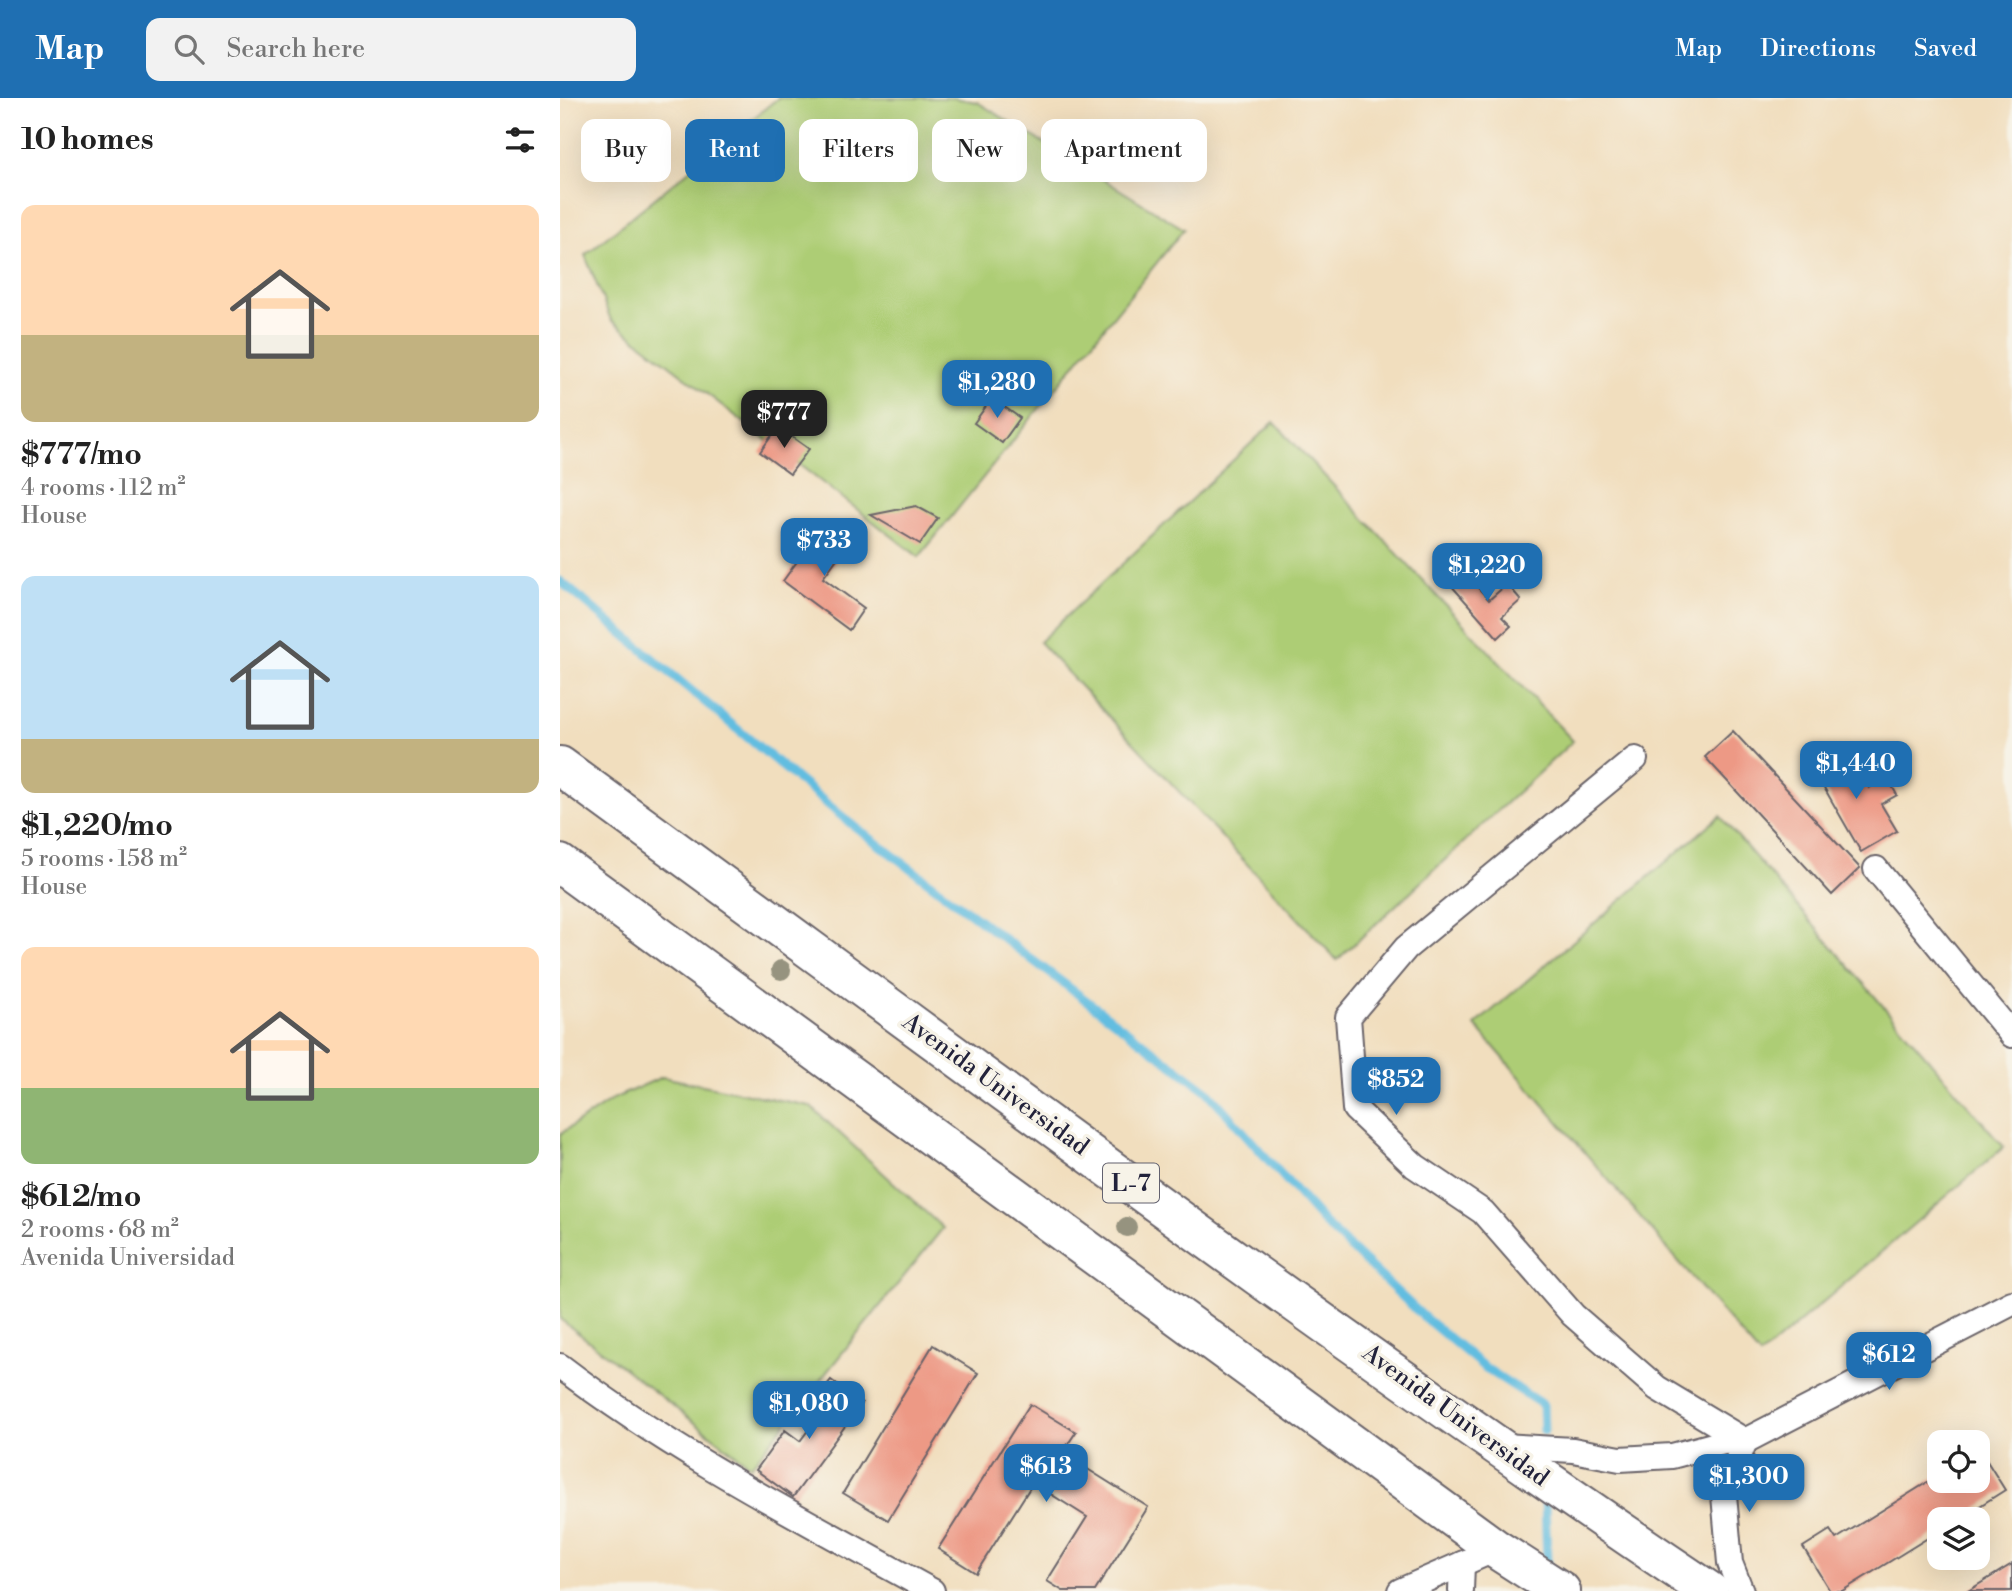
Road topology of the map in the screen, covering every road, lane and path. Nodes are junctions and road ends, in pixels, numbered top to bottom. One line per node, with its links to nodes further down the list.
1 (1635, 759): 8 (street)
2 (560, 766): 9 (main road, Avenida Universidad / L-7)
3 (560, 864): 10 (main road)
4 (1876, 869): 5 (street)
5 (2012, 1035)
6 (2012, 1303): 8 (street)
7 (560, 1366): 13 (street)
8 (1745, 1441): 9 (street); 17 (street)
9 (1498, 1445): 16 (main road, Avenida Universidad / L-7)
10 (1496, 1549): 11 (street); 12 (main road)
11 (1462, 1564): 14 (street); 15 (street)
12 (1545, 1587)
13 (932, 1591)
14 (1401, 1591)
15 (1461, 1591)
16 (1709, 1591)
17 (1741, 1591)

